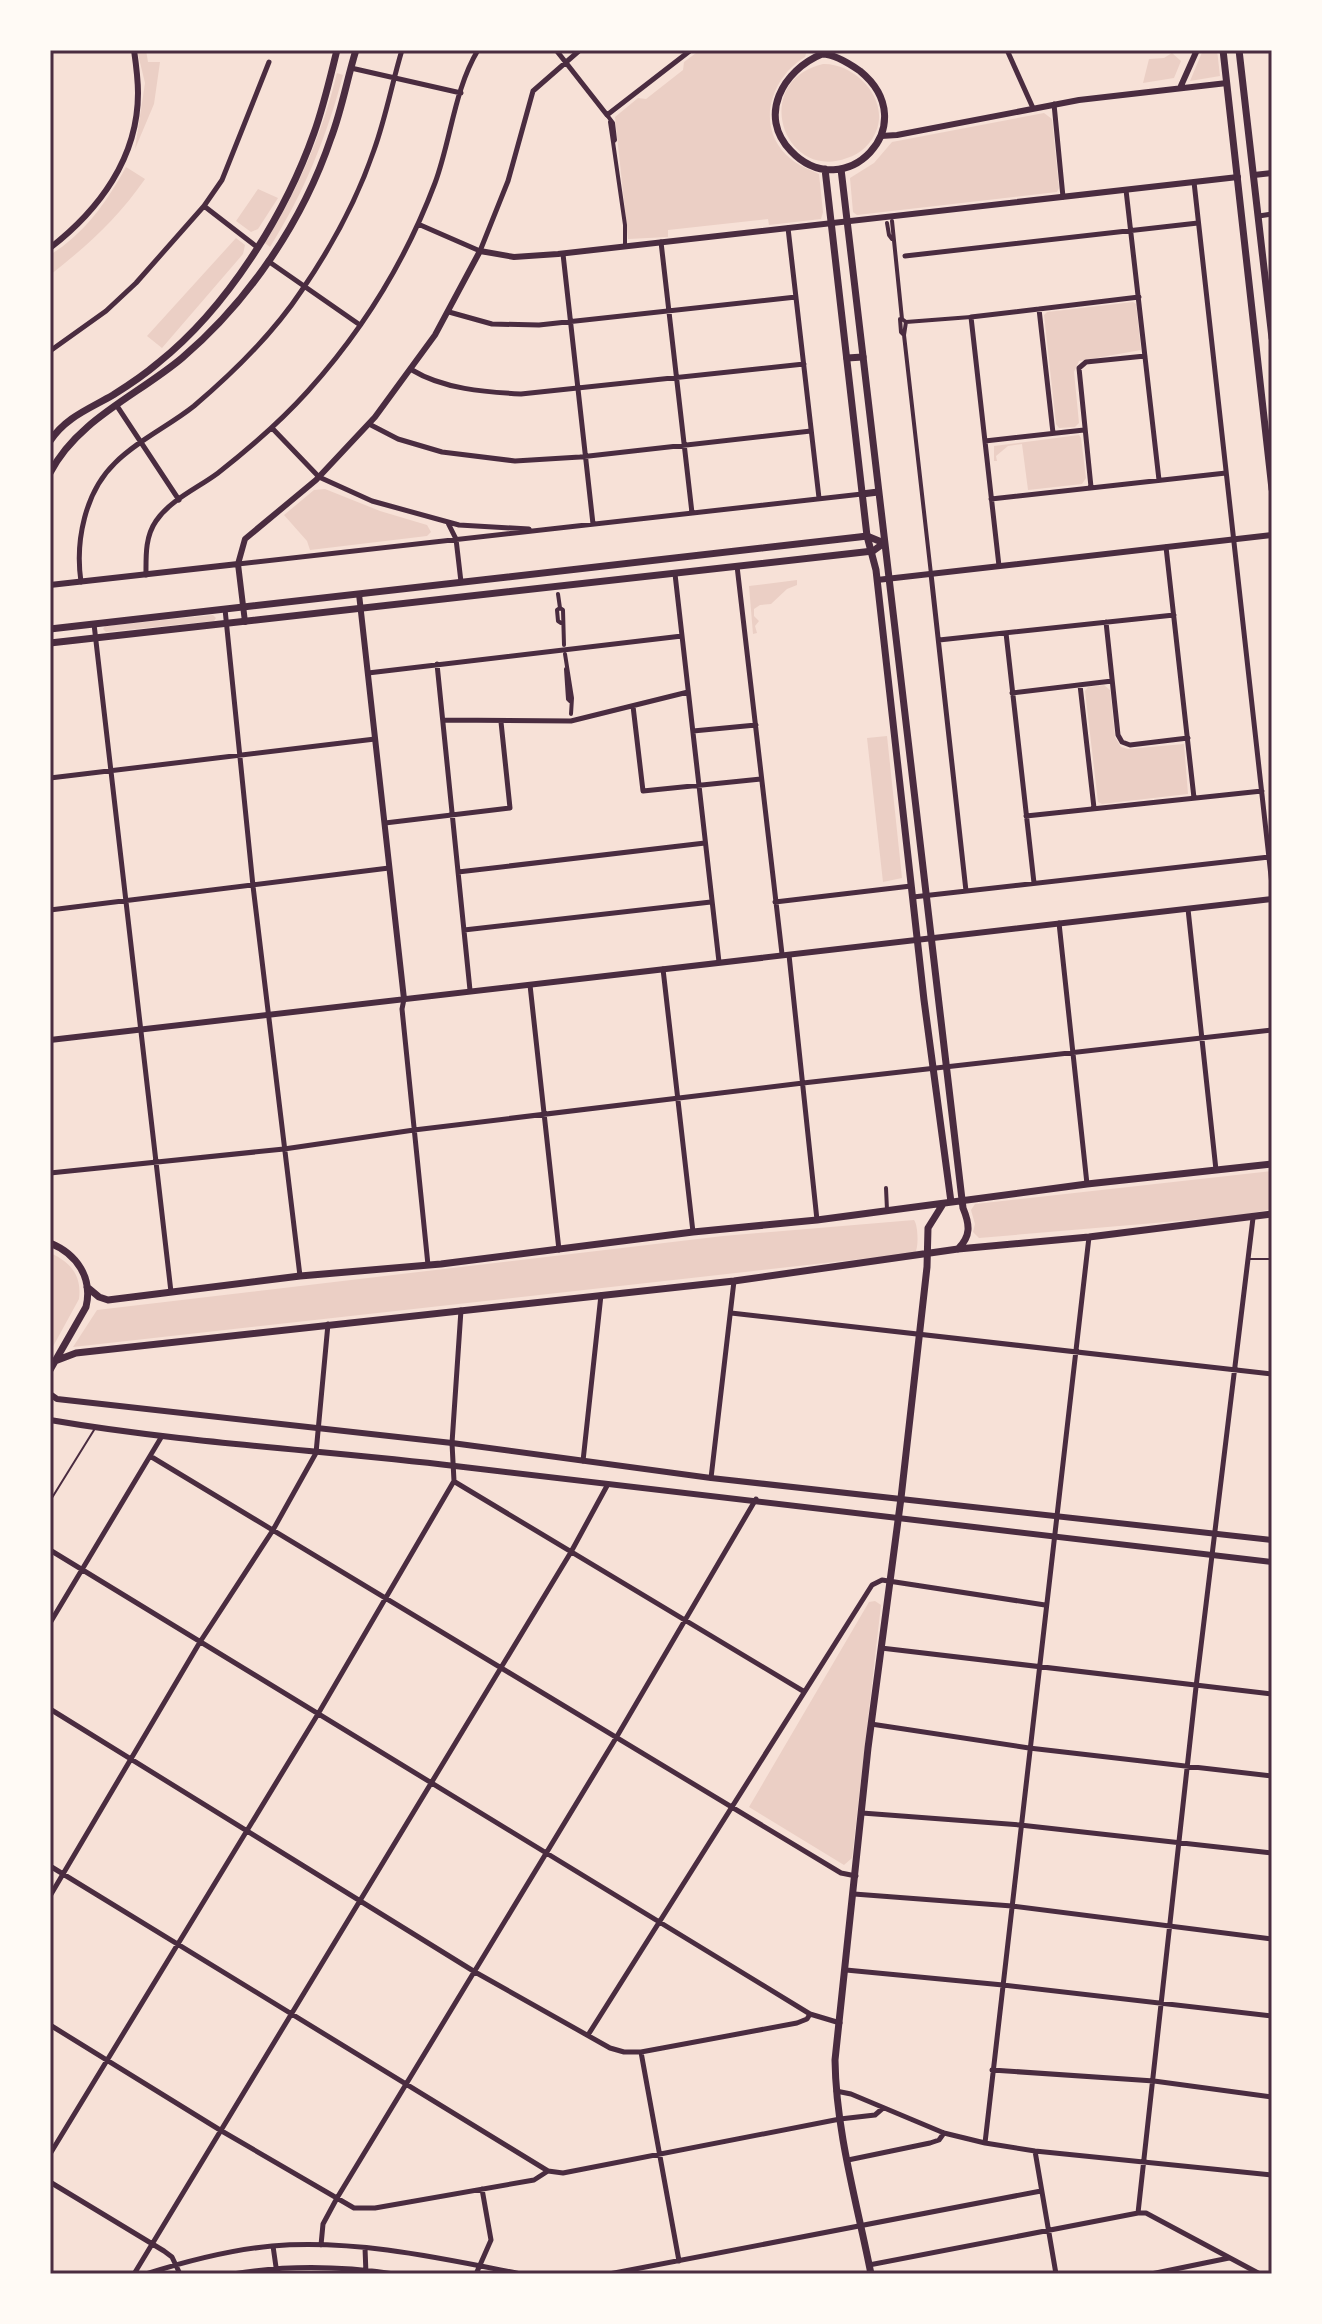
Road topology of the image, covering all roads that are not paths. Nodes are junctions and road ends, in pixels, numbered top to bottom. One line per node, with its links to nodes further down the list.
1 (134, 50): 50 (street)
2 (337, 50): 16 (main road)
3 (356, 50): 18 (main road)
4 (402, 50): 19 (street)
5 (478, 50): 23 (street)
6 (556, 50): 17 (street)
7 (580, 50): 17 (street)
8 (691, 50): 26 (street)
9 (1007, 50): 25 (street)
10 (1197, 50): 22 (street)
11 (1223, 50): 21 (main road)
12 (1239, 50): 20 (main road)
13 (829, 52): 14 (main road); 27 (main road)
14 (813, 54): 28 (main road)
15 (269, 62): 36 (street)
16 (334, 62): 18 (main road); 48 (main road)
17 (565, 62): 26 (street); 51 (street)
18 (351, 68): 19 (street); 55 (main road)
19 (395, 78): 23 (street); 56 (street)
20 (1243, 81): 21 (main road); 31 (main road)
21 (1227, 83): 22 (street); 32 (main road)
22 (1180, 88): 24 (street)
23 (461, 93): 44 (street)
24 (1054, 104): 25 (street); 35 (street)
25 (1033, 108): 27 (street)
26 (612, 122): 49 (street)
27 (881, 136): 29 (main road)
28 (825, 169): 29 (main road); 42 (main road)
29 (841, 169): 40 (main road)
30 (1272, 173): 31 (street)
31 (1254, 175): 32 (main road); 38 (main road)
32 (1238, 177): 33 (street); 39 (main road)
33 (1194, 182): 34 (street); 43 (street)
34 (1126, 190): 35 (street); 46 (street)
35 (1063, 197): 40 (street)
36 (204, 206): 48 (street); 67 (street)
37 (1272, 214): 38 (street)
38 (1259, 216): 39 (main road); 66 (main road)
39 (1242, 218): 91 (main road)
40 (848, 221): 42 (street); 69 (main road)
41 (890, 222): 54 (street)
42 (831, 223): 45 (street); 70 (main road)
43 (1198, 223): 46 (street); 87 (street)
44 (418, 224): 51 (street); 65 (street)
45 (788, 228): 47 (street); 57 (street)
46 (1131, 230): 53 (street); 58 (street)
47 (661, 242): 49 (street); 60 (street)
48 (257, 247): 55 (main road); 81 (main road)
49 (625, 247): 52 (street)
50 (50, 248)
51 (480, 251): 52 (street); 61 (street)
52 (563, 254): 64 (street)
53 (905, 256): 54 (street)
54 (895, 257): 63 (street)
55 (268, 261): 56 (street); 75 (main road)
56 (305, 286): 65 (street); 83 (street)
57 (796, 297): 60 (street); 71 (street)
58 (1139, 297): 59 (street); 68 (street)
59 (1039, 309): 62 (street); 80 (street)
60 (669, 311): 64 (street); 73 (street)
61 (449, 312): 64 (street); 72 (street)
62 (971, 317): 63 (street); 82 (street)
63 (903, 320): 115 (street)
64 (570, 322): 74 (street)
65 (360, 325): 77 (street)
66 (1272, 338)
67 (50, 351)
68 (1145, 356): 78 (street); 89 (street)
69 (863, 357): 70 (main road); 92 (main road)
70 (847, 358): 93 (main road)
71 (804, 364): 73 (street); 79 (street)
72 (412, 370): 74 (street); 76 (street)
73 (677, 378): 74 (street); 84 (street)
74 (578, 389): 85 (street)
75 (117, 406): 83 (street); 86 (main road)
76 (369, 424): 85 (street); 88 (street)
77 (272, 428): 88 (street); 96 (street)
78 (1084, 430): 80 (street); 90 (street)
79 (811, 431): 84 (street); 94 (street)
80 (1053, 433): 82 (street)
81 (50, 441)
82 (985, 441): 95 (street)
83 (141, 444): 96 (street); 119 (street)
84 (684, 446): 85 (street); 97 (street)
85 (586, 457): 99 (street)
86 (50, 473)
87 (1226, 473): 89 (street); 104 (street)
88 (319, 477): 98 (street); 110 (street)
89 (1159, 480): 90 (street)
90 (1091, 487): 95 (street)
91 (1272, 489)
92 (878, 492): 93 (main road); 105 (main road)
93 (862, 494): 94 (street); 102 (main road)
94 (819, 498): 97 (street)
95 (991, 499): 112 (street)
96 (179, 500): 116 (street)
97 (692, 513): 99 (street)
98 (448, 523): 100 (street); 103 (street)
99 (593, 524): 100 (street)
100 (546, 529): 103 (street)
101 (1272, 535): 104 (street)
102 (867, 536): 105 (main road); 107 (main road); 108 (main road)
103 (456, 539): 110 (street); 120 (street)
104 (1234, 540): 106 (street); 161 (street)
105 (884, 543): 108 (main road); 117 (main road)
106 (1166, 547): 112 (street); 127 (street)
107 (734, 551): 109 (main road); 111 (main road)
108 (873, 551): 111 (main road); 118 (main road)
109 (673, 558): 113 (main road); 114 (main road)
110 (238, 564): 116 (street); 124 (street)
111 (737, 566): 114 (main road); 150 (street)
112 (999, 566): 115 (street)
113 (556, 572): 120 (main road); 122 (main road)
114 (675, 574): 122 (main road); 134 (street)
115 (931, 574): 117 (street); 136 (street)
116 (146, 575): 119 (street)
117 (889, 579): 118 (street); 151 (main road)
118 (877, 580): 152 (main road)
119 (81, 582): 121 (street)
120 (461, 582): 123 (main road)
121 (50, 585)
122 (558, 590): 126 (main road); 138 (street)
123 (359, 594): 124 (main road); 126 (street)
124 (244, 607): 125 (main road); 128 (street)
125 (225, 609): 130 (main road); 131 (street)
126 (361, 609): 128 (main road); 141 (street)
127 (1174, 615): 129 (street); 154 (street)
128 (245, 622): 131 (main road)
129 (1106, 622): 133 (street); 142 (street)
130 (94, 624): 132 (main road); 135 (street)
131 (226, 624): 135 (main road); 156 (street)
132 (50, 629)
133 (1006, 633): 136 (street); 145 (street)
134 (682, 636): 140 (street); 144 (street)
135 (96, 638): 137 (main road); 157 (street)
136 (939, 640): 175 (street)
137 (50, 643)
138 (564, 645)
139 (565, 654): 147 (street)
140 (437, 664): 141 (street); 148 (street)
141 (368, 673): 155 (street)
142 (1112, 681): 143 (street); 154 (street)
143 (1080, 685): 145 (street); 163 (street)
144 (688, 692): 146 (street); 153 (street)
145 (1012, 693): 165 (street)
146 (633, 706): 149 (street); 160 (street)
147 (571, 714)
148 (444, 720): 149 (street); 164 (street)
149 (501, 722): 164 (street)
150 (756, 725): 153 (street); 159 (street)
151 (906, 729): 152 (main road); 176 (main road)
152 (894, 730): 174 (main road)
153 (693, 731): 160 (street)
154 (1188, 738): 162 (street)
155 (375, 739): 156 (street); 166 (street)
156 (241, 755): 157 (street); 173 (street)
157 (111, 772): 158 (street); 179 (street)
158 (50, 778)
159 (761, 779): 160 (street); 181 (street)
160 (699, 786): 167 (street)
161 (1262, 791): 162 (street); 168 (street)
162 (1194, 798): 163 (street)
163 (1094, 808): 165 (street)
164 (453, 815): 166 (street); 170 (street)
165 (1026, 816): 171 (street)
166 (385, 823): 169 (street)
167 (705, 843): 170 (street); 180 (street)
168 (1269, 857): 171 (street); 172 (street)
169 (389, 868): 173 (street); 193 (street)
170 (458, 872): 185 (street)
171 (1034, 883): 175 (street)
172 (1272, 885)
173 (253, 886): 179 (street); 194 (street)
174 (911, 886): 177 (main road); 181 (street)
175 (966, 891): 176 (street)
176 (924, 896): 177 (street); 186 (main road)
177 (913, 897): 187 (main road)
178 (1272, 899): 182 (street)
179 (126, 901): 183 (street); 195 (street)
180 (711, 902): 185 (street); 189 (street)
181 (775, 902): 188 (street)
182 (1188, 909): 184 (street); 197 (street)
183 (50, 910)
184 (1059, 923): 186 (street); 199 (street)
185 (464, 930): 192 (street)
186 (929, 938): 187 (street); 200 (main road)
187 (917, 939): 188 (street); 201 (main road)
188 (785, 954): 189 (street); 202 (street)
189 (719, 962): 190 (street)
190 (663, 969): 191 (street); 203 (street)
191 (530, 985): 192 (street); 204 (street)
192 (470, 990): 193 (street)
193 (404, 999): 194 (street); 205 (street)
194 (269, 1017): 195 (street); 206 (street)
195 (141, 1030): 198 (street); 207 (street)
196 (1272, 1030): 197 (street)
197 (1202, 1038): 199 (street); 209 (street)
198 (50, 1040)
199 (1073, 1052): 200 (street); 211 (street)
200 (945, 1067): 201 (street); 213 (main road)
201 (932, 1068): 202 (street); 214 (main road)
202 (803, 1083): 203 (street); 218 (street)
203 (678, 1099): 204 (street); 219 (street)
204 (544, 1116): 205 (street); 223 (street)
205 (414, 1130): 206 (street); 227 (street)
206 (284, 1149): 207 (street); 228 (street)
207 (156, 1161): 210 (street); 231 (street)
208 (1272, 1164): 209 (main road)
209 (1216, 1170): 211 (main road)
210 (50, 1173)
211 (1087, 1184): 213 (main road)
212 (886, 1188): 215 (street)
213 (962, 1201): 214 (main road); 222 (main road)
214 (947, 1203): 215 (main road); 224 (main road)
215 (887, 1212): 218 (main road)
216 (1272, 1214): 217 (main road)
217 (1253, 1218): 220 (main road); 225 (street)
218 (817, 1220): 219 (main road)
219 (693, 1232): 223 (main road)
220 (1089, 1237): 222 (main road); 237 (street)
221 (50, 1243): 230 (main road)
222 (958, 1249): 224 (main road)
223 (559, 1250): 227 (main road)
224 (927, 1254): 229 (main road); 236 (main road)
225 (1248, 1259): 226 (lane); 239 (street)
226 (1272, 1259)
227 (428, 1265): 228 (main road)
228 (300, 1276): 231 (main road)
229 (734, 1281): 232 (main road); 234 (street)
230 (87, 1287): 231 (main road); 238 (main road)
231 (171, 1292)
232 (601, 1295): 233 (main road); 250 (street)
233 (461, 1310): 235 (main road); 247 (street)
234 (731, 1313): 236 (street); 252 (street)
235 (328, 1324): 238 (main road); 245 (street)
236 (920, 1333): 237 (street); 255 (main road)
237 (1074, 1352): 239 (street); 258 (street)
238 (55, 1361): 240 (main road)
239 (1234, 1369): 241 (street); 261 (street)
240 (50, 1370)
241 (1272, 1374)
242 (50, 1394): 245 (street)
243 (50, 1420): 244 (street)
244 (95, 1428): 246 (street); 257 (lane)
245 (318, 1429): 247 (street); 248 (street)
246 (162, 1436): 248 (street); 249 (street)
247 (452, 1443): 250 (street); 251 (street)
248 (316, 1452): 251 (street); 260 (street)
249 (150, 1456): 260 (street); 268 (street)
250 (583, 1462): 252 (street)
251 (454, 1465): 253 (street); 254 (street)
252 (711, 1478): 255 (street)
253 (454, 1481): 265 (street); 270 (street)
254 (608, 1484): 256 (street); 265 (street)
255 (901, 1498): 258 (street); 259 (main road)
256 (756, 1499): 259 (street); 272 (street)
257 (50, 1501)
258 (1055, 1514): 261 (street); 262 (street)
259 (897, 1516): 262 (street); 269 (main road)
260 (273, 1530): 270 (street); 274 (street)
261 (1216, 1534): 263 (street); 266 (street)
262 (1053, 1538): 266 (street); 271 (street)
263 (1272, 1540)
264 (50, 1550): 268 (street)
265 (571, 1552): 272 (street); 277 (street)
266 (1212, 1555): 267 (street); 278 (street)
267 (1272, 1562)
268 (82, 1570): 273 (street); 274 (street)
269 (889, 1581): 271 (street); 275 (main road); 279 (street)
270 (386, 1599): 277 (street); 282 (street)
271 (1045, 1605): 276 (street)
272 (686, 1621): 279 (street); 284 (street)
273 (50, 1623)
274 (200, 1642): 282 (street); 286 (street)
275 (880, 1648): 276 (street); 283 (main road)
276 (1038, 1666): 278 (street); 285 (street)
277 (501, 1667): 284 (street); 289 (street)
278 (1196, 1687): 280 (street); 287 (street)
279 (803, 1691): 290 (street)
280 (1272, 1694)
281 (50, 1709): 286 (street)
282 (318, 1714): 289 (street); 293 (street)
283 (871, 1724): 285 (street); 291 (main road)
284 (616, 1738): 290 (street); 295 (street)
285 (1029, 1748): 287 (street); 292 (street)
286 (131, 1760): 293 (street); 298 (street)
287 (1187, 1767): 288 (street); 294 (street)
288 (1272, 1776)
289 (431, 1785): 295 (street); 302 (street)
290 (732, 1807): 299 (street); 304 (street)
291 (862, 1813): 292 (street); 299 (main road)
292 (1020, 1825): 294 (street); 303 (street)
293 (247, 1831): 302 (street); 307 (street)
294 (1179, 1843): 296 (street); 305 (street)
295 (547, 1853): 304 (street); 309 (street)
296 (1272, 1853)
297 (50, 1866): 298 (street)
298 (63, 1874): 301 (street); 307 (street)
299 (856, 1876): 300 (main road)
300 (854, 1894): 303 (street); 308 (main road)
301 (50, 1896)
302 (359, 1901): 309 (street); 312 (street)
303 (1012, 1906): 305 (street); 310 (street)
304 (659, 1921): 313 (street); 317 (street)
305 (1170, 1925): 306 (street); 311 (street)
306 (1272, 1939)
307 (177, 1943): 312 (street); 319 (street)
308 (846, 1970): 310 (street); 315 (main road)
309 (475, 1972): 317 (street); 322 (street)
310 (1003, 1985): 311 (street); 320 (street)
311 (1160, 2004): 314 (street); 321 (street)
312 (291, 2014): 322 (street); 327 (street)
313 (810, 2014): 315 (street); 318 (street)
314 (1272, 2016)
315 (840, 2023): 323 (main road)
316 (50, 2025): 319 (street)
317 (588, 2035): 318 (street)
318 (641, 2052): 332 (street)
319 (107, 2061): 327 (street); 331 (street)
320 (992, 2070): 321 (street); 329 (street)
321 (1154, 2081): 324 (street); 334 (street)
322 (407, 2084): 335 (street); 340 (street)
323 (835, 2091): 325 (street); 326 (main road)
324 (1272, 2097)
325 (883, 2108): 326 (street); 328 (street)
326 (840, 2119): 332 (street); 333 (main road)
327 (220, 2130): 340 (street); 344 (street)
328 (944, 2133): 329 (street); 333 (street)
329 (985, 2143): 330 (street)
330 (1035, 2151): 334 (street); 339 (street)
331 (50, 2154)
332 (660, 2154): 335 (street); 349 (street)
333 (848, 2160): 342 (main road)
334 (1144, 2162): 336 (street); 341 (street)
335 (548, 2171): 338 (street)
336 (1272, 2175)
337 (50, 2182): 344 (street)
338 (482, 2189): 340 (street); 351 (street)
339 (1041, 2191): 342 (street); 343 (street)
340 (337, 2198): 345 (street)
341 (1138, 2213): 343 (street); 348 (street)
342 (860, 2225): 349 (street); 353 (main road)
343 (1048, 2232): 353 (street); 364 (street)
344 (153, 2245): 350 (street); 356 (street)
345 (321, 2245): 346 (street); 347 (street)
346 (273, 2246): 350 (street); 354 (street)
347 (365, 2248): 351 (street); 355 (street)
348 (1229, 2258): 352 (street); 365 (street)
349 (679, 2261): 363 (street)
350 (177, 2264): 357 (street); 358 (street)
351 (479, 2266): 361 (street); 362 (street)
352 (1246, 2267): 366 (street); 367 (street)
353 (870, 2270)
354 (277, 2271): 355 (street); 359 (street)
355 (366, 2272): 360 (street)
356 (134, 2274)
357 (146, 2274)
358 (180, 2274)
359 (233, 2274)
360 (394, 2274)
361 (476, 2274)
362 (521, 2274)
363 (609, 2274)
364 (1056, 2274)
365 (1151, 2274)
366 (1247, 2274)
367 (1260, 2274)

